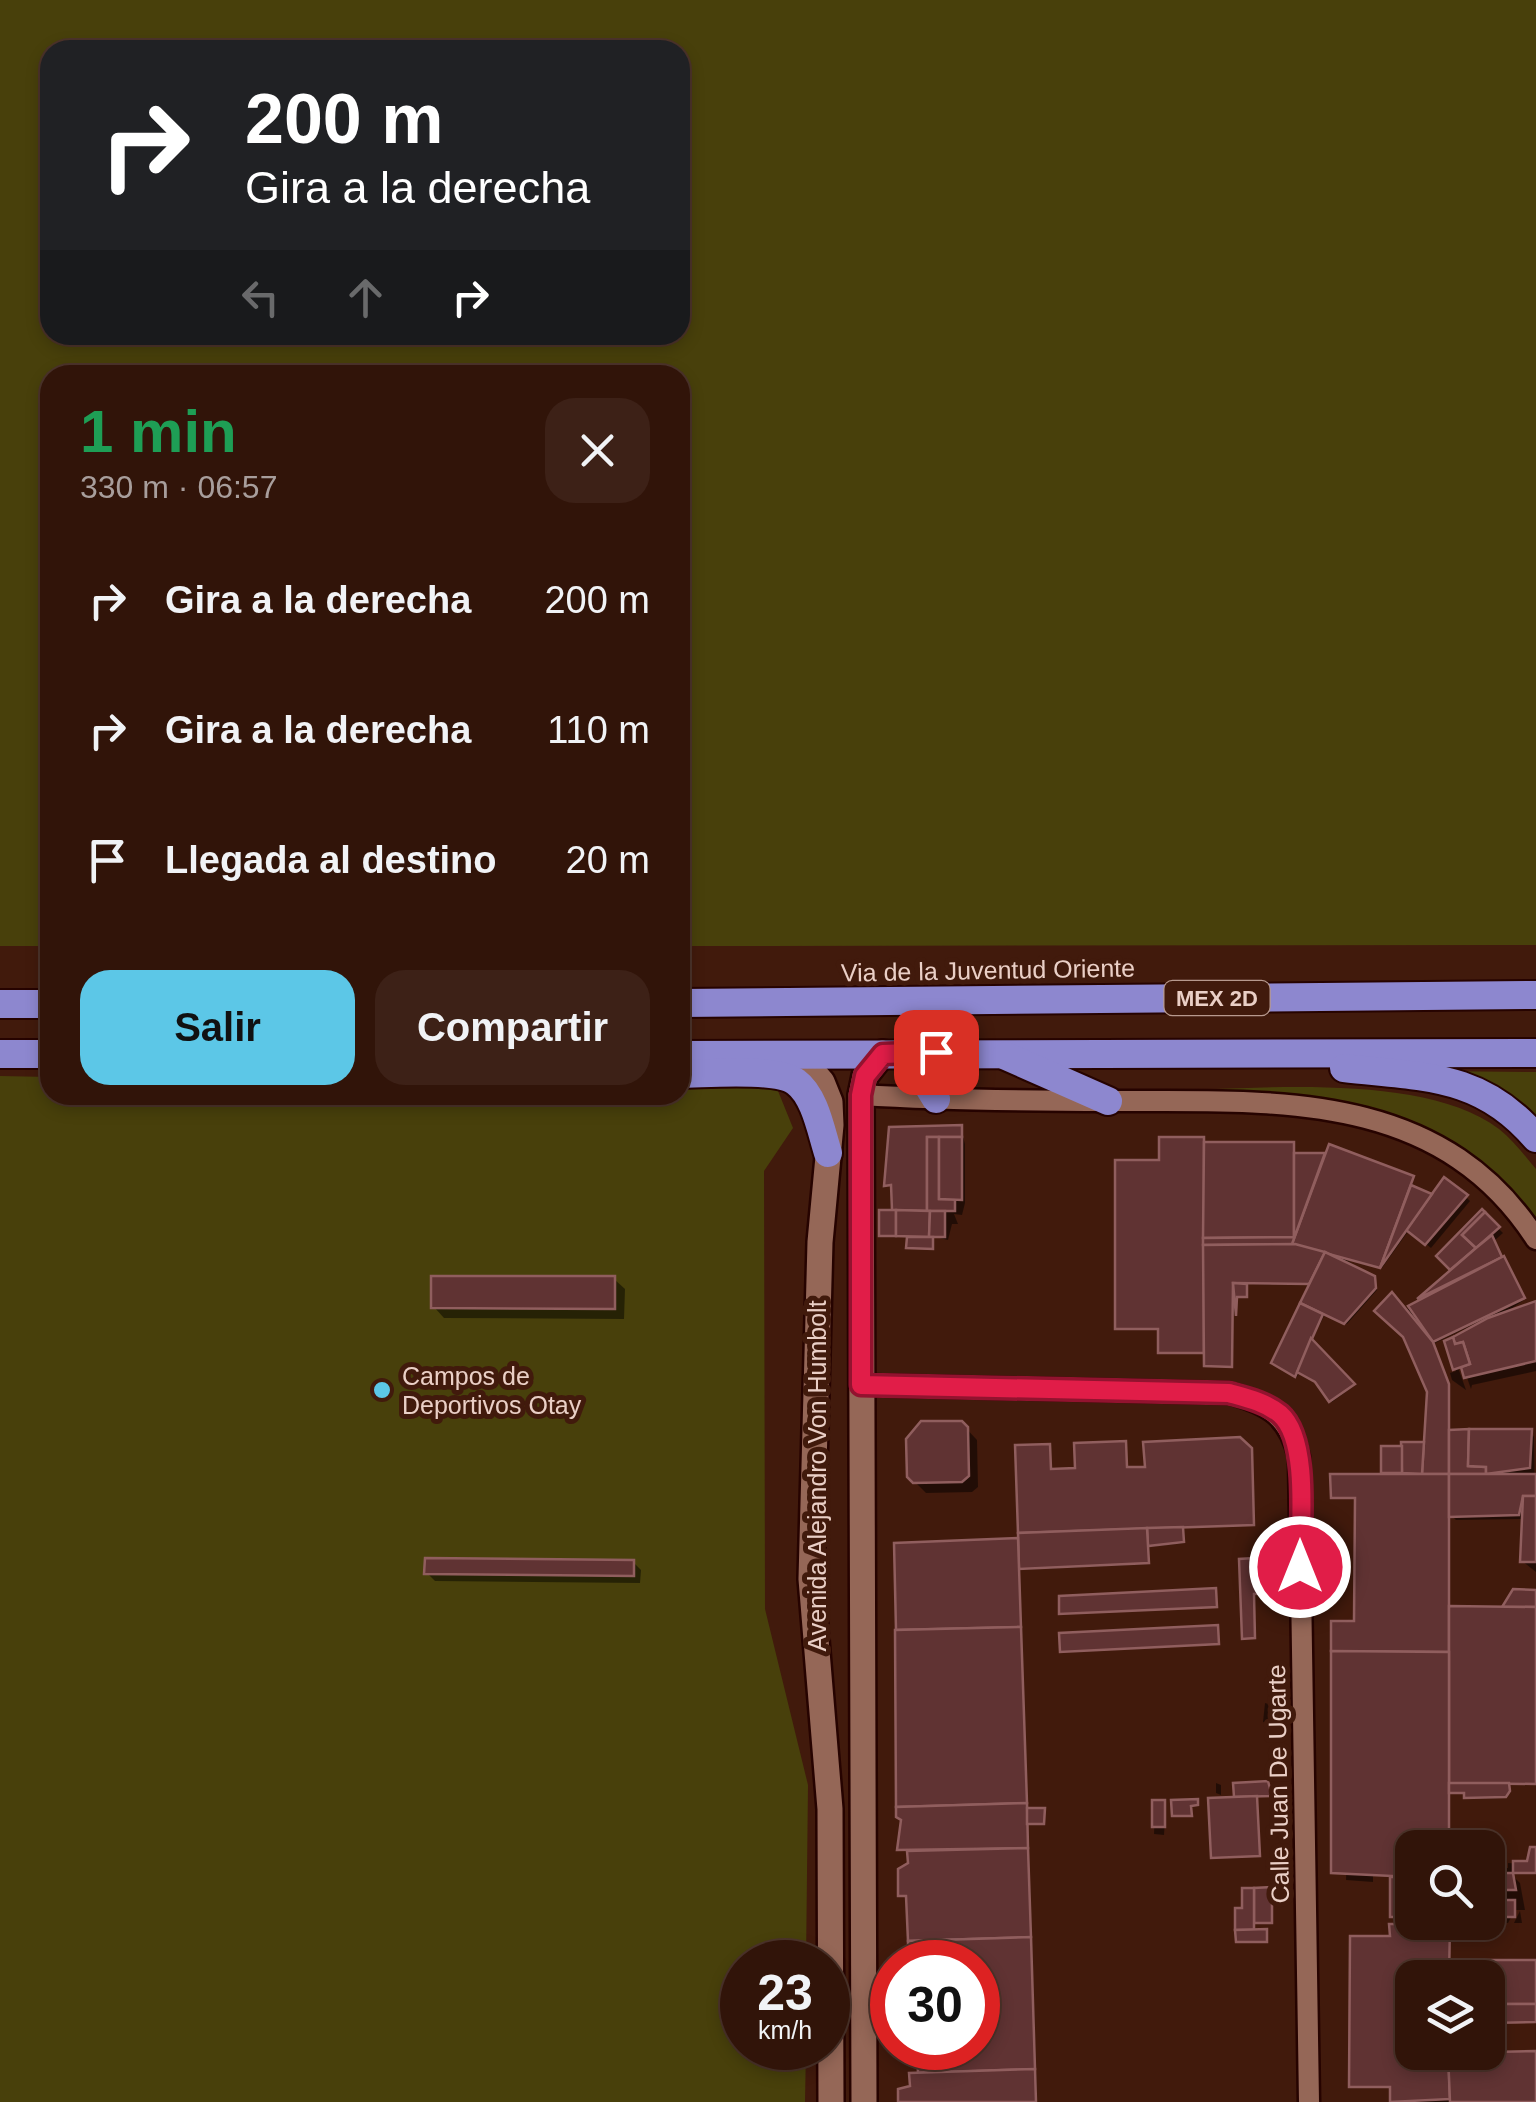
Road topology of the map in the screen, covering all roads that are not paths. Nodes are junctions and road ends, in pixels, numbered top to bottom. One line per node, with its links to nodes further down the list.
1 (1533, 996): 4 (highway, Via de la Juventud Oriente / MEX 2D)
2 (0, 1004): 3 (highway)
3 (40, 1004)
4 (690, 1004)
5 (996, 1052): 6 (highway); 12 (highway); 16 (highway)
6 (895, 1053): 11 (highway); 14 (main road, Avenida Alejandro Von Humbolt); 15 (highway)
7 (1536, 1053): 12 (highway)
8 (0, 1054): 9 (highway)
9 (40, 1054)
10 (690, 1054): 11 (highway)
11 (781, 1054): 18 (main road, Avenida Alejandro Von Humbolt)
12 (1193, 1054): 17 (highway)
13 (690, 1074): 18 (highway)
14 (861, 1095): 15 (street); 20 (main road, Avenida Alejandro Von Humbolt)
15 (936, 1099): 16 (street)
16 (1108, 1101): 19 (street)
17 (1536, 1138)
18 (828, 1152): 21 (main road, Avenida Alejandro Von Humbolt)
19 (1536, 1239)
20 (861, 1385): 22 (main road, Avenida Alejandro Von Humbolt); 23 (street, Calle Juan De Ugarte)
21 (831, 2102)
22 (864, 2102)
23 (1310, 2102)

